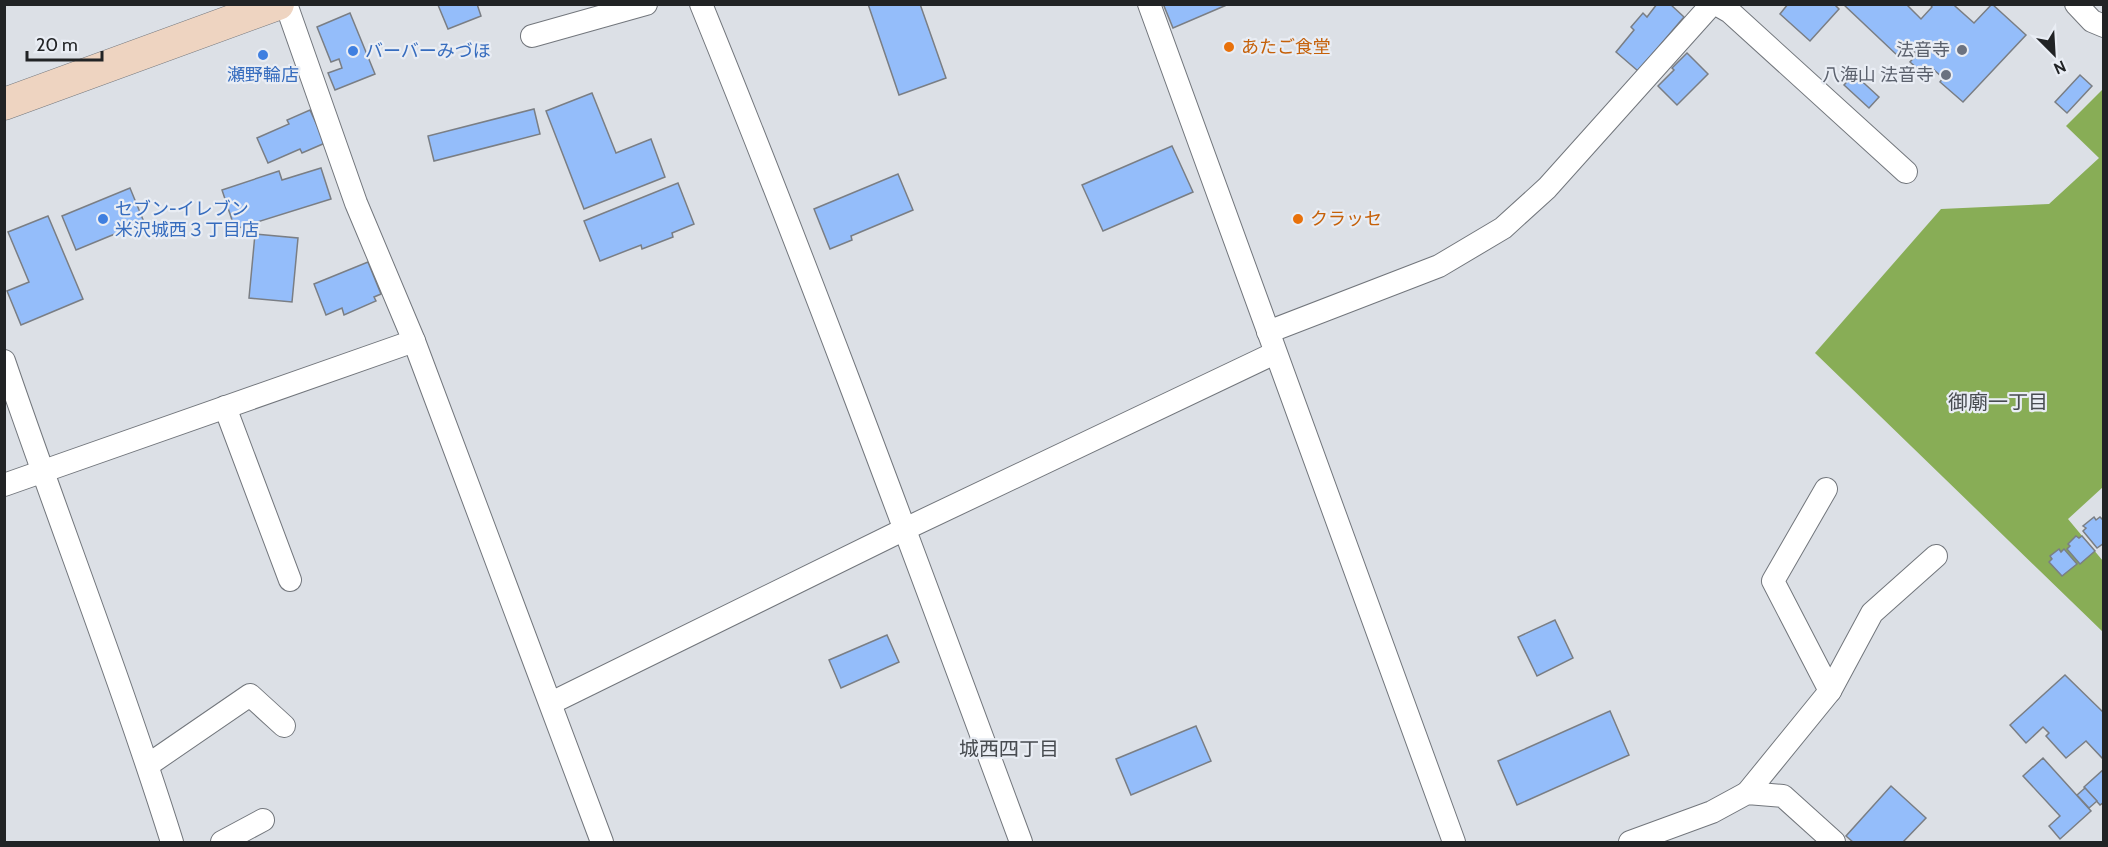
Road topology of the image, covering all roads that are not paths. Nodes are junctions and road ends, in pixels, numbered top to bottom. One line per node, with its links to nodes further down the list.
1 (278, 4): 10 (main road)
2 (286, 4): 12 (street)
3 (646, 4): 9 (street)
4 (701, 4): 19 (street)
5 (1149, 4): 13 (street)
6 (1714, 4): 11 (street); 13 (street)
7 (2076, 4): 8 (street)
8 (2103, 26)
9 (532, 36)
10 (4, 104)
11 (1906, 172)
12 (414, 341): 15 (street); 23 (street)
13 (1271, 343): 19 (street); 32 (street)
14 (4, 361): 16 (street)
15 (225, 407): 16 (street); 21 (street)
16 (42, 473): 17 (street); 25 (street)
17 (4, 485)
18 (1826, 489): 22 (street)
19 (905, 529): 23 (street); 31 (street)
20 (1936, 556): 22 (street)
21 (290, 580)
22 (1830, 691): 26 (street)
23 (550, 704): 30 (street)
24 (284, 726): 25 (street)
25 (148, 765): 28 (street)
26 (1747, 793): 33 (street); 34 (street)
27 (263, 820): 29 (street)
28 (172, 843)
29 (222, 843)
30 (602, 843)
31 (1021, 843)
32 (1454, 843)
33 (1630, 843)
34 (1834, 843)

